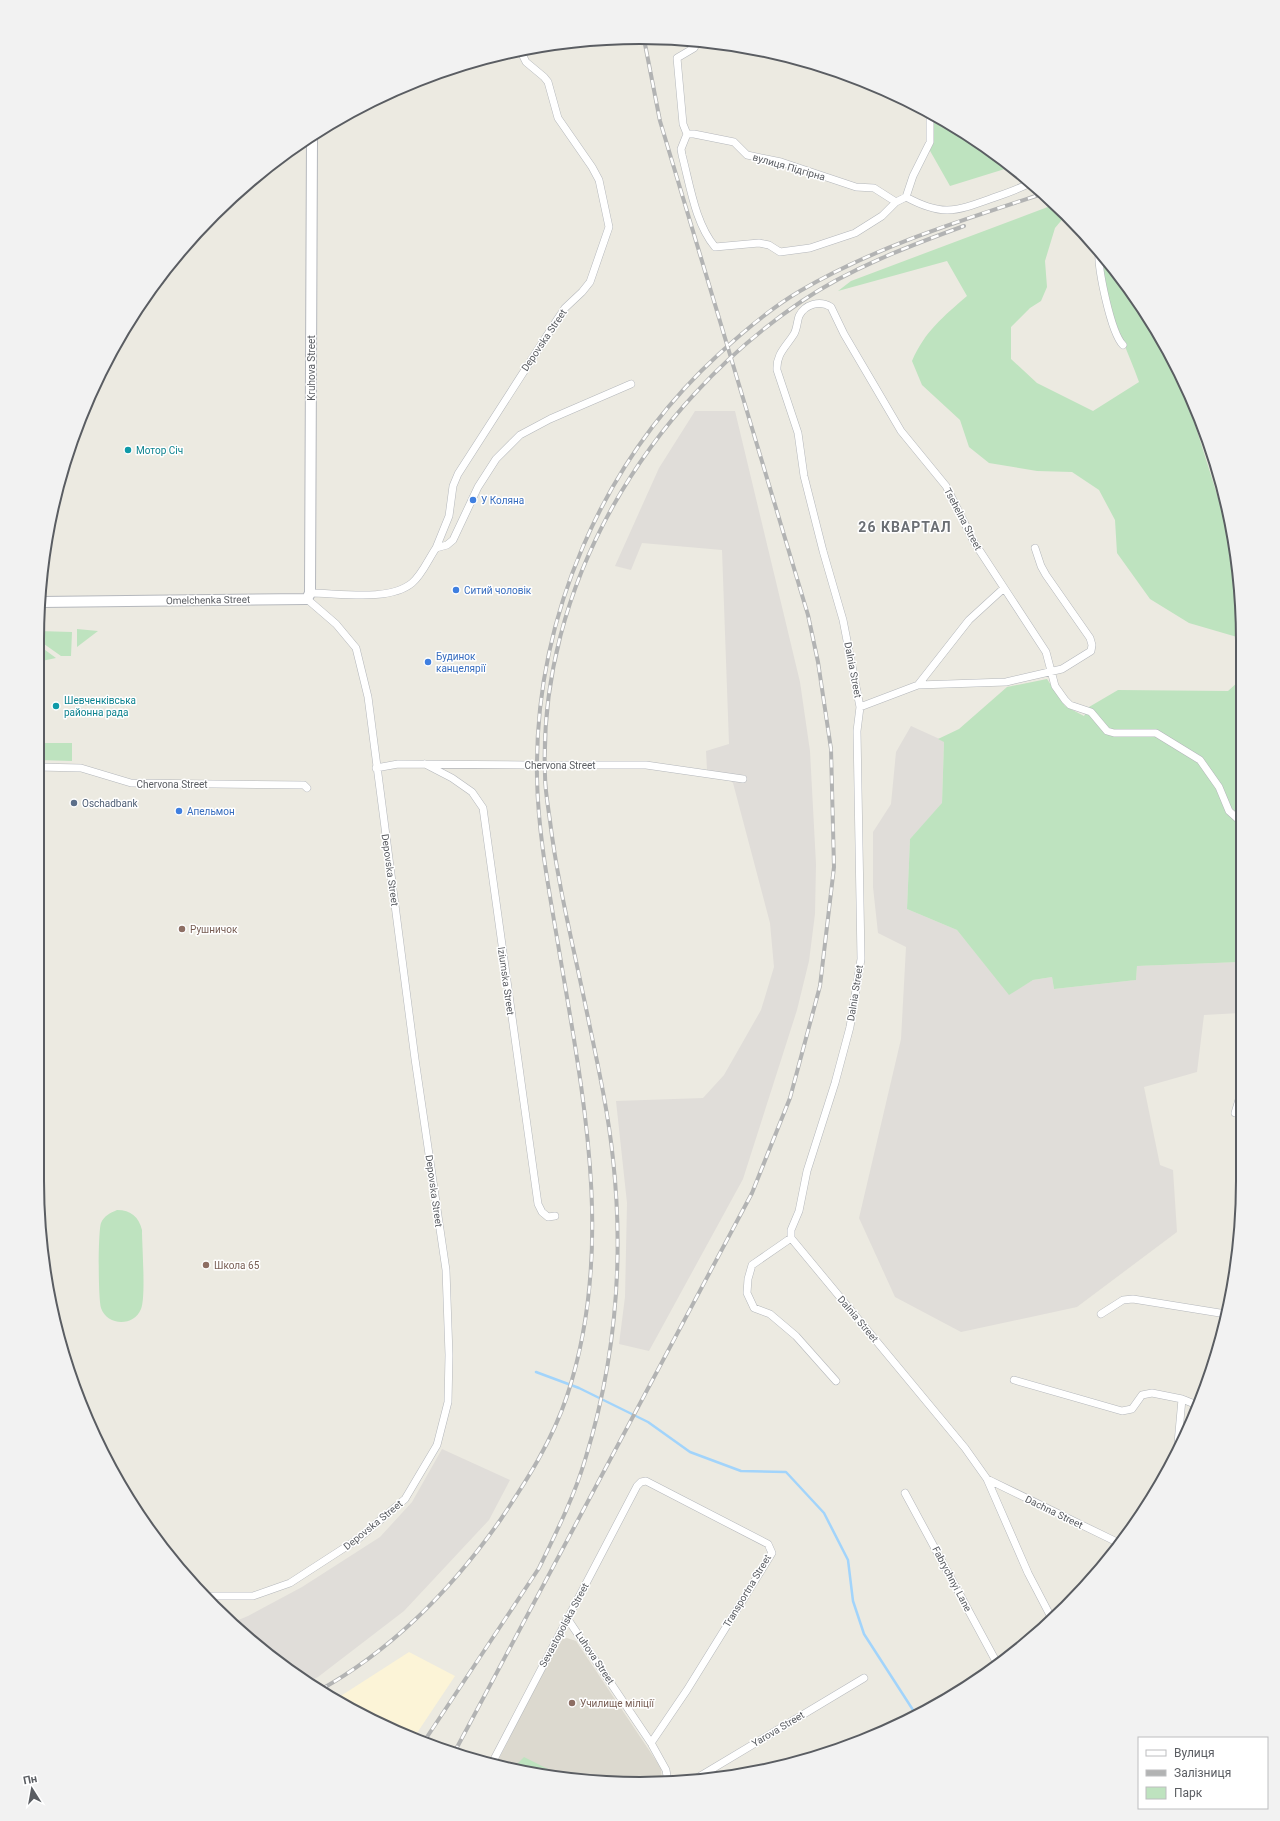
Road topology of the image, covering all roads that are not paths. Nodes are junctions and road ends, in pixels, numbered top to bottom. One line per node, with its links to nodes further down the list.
1 (695, 47): 4 (street)
2 (523, 55): 13 (street, Depovska Street)
3 (930, 120): 7 (street)
4 (687, 134): 8 (street, вулиця Підгірна); 8 (street)
5 (312, 142): 16 (street, Kruhova Street)
6 (1025, 185): 7 (street)
7 (906, 197): 8 (street)
8 (896, 202)
9 (1098, 259): 11 (street)
10 (819, 303): 15 (street, Tsehelna Street); 20 (street, Dalnia Street)
11 (1123, 345)
12 (631, 384): 13 (street)
13 (436, 548): 16 (street, Depovska Street)
14 (1035, 548): 18 (street)
15 (1004, 588): 18 (street, Tsehelna Street); 19 (street)
16 (308, 596): 17 (street, Omelchenka Street); 23 (street, Depovska Street)
17 (45, 602)
18 (1051, 672): 19 (street); 26 (street, Tsehelna Street)
19 (918, 685): 20 (street)
20 (860, 707): 30 (street, Dalnia Street)
21 (425, 764): 23 (street, Chervona Street); 24 (street, Chervona Street, bridge); 29 (street, Iziumska Street)
22 (44, 768): 25 (street, Chervona Street)
23 (376, 768): 42 (street, Depovska Street)
24 (743, 779)
25 (307, 788)
26 (1236, 817)
27 (1236, 1110): 28 (street)
28 (1235, 1113)
29 (555, 1216)
30 (791, 1238): 34 (street); 38 (street, Dalnia Street)
31 (1221, 1313): 32 (street)
32 (1101, 1314)
33 (1014, 1380): 35 (street)
34 (836, 1381)
35 (1182, 1399): 36 (street); 37 (street)
36 (1193, 1403)
37 (1179, 1437)
38 (987, 1479): 41 (street, Dachna Street); 43 (street, Dalnia Street)
39 (637, 1486): 44 (street, Sevastopolska Street); 47 (street, Transportna Street)
40 (905, 1493): 45 (street, Fabrychnyi Lane)
41 (1115, 1541)
42 (213, 1596)
43 (1049, 1613)
44 (567, 1618): 47 (street, Luhova Street); 48 (street, Sevastopolska Street)
45 (995, 1660)
46 (864, 1678): 49 (street, Yarova Street)
47 (652, 1743): 50 (street, Luhova Street)
48 (494, 1759)
49 (705, 1773)
50 (667, 1776)

